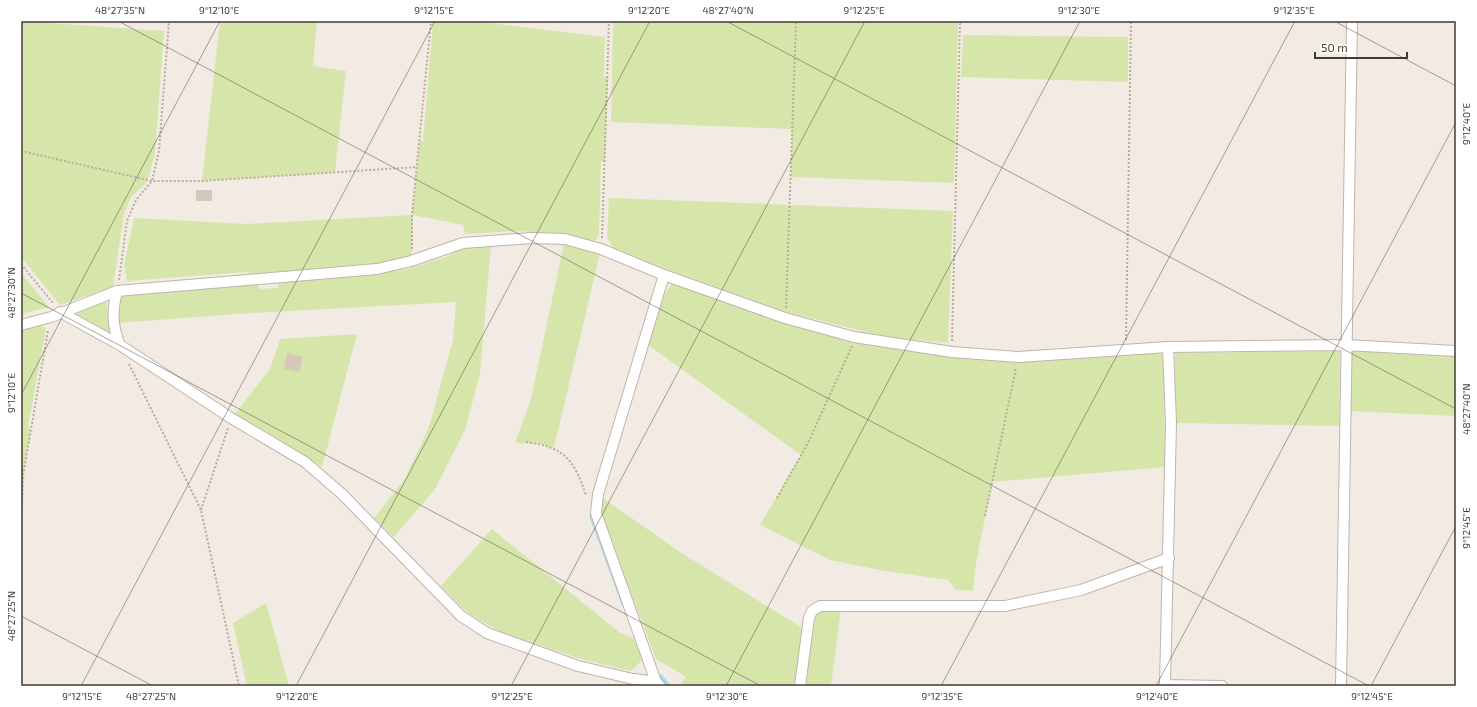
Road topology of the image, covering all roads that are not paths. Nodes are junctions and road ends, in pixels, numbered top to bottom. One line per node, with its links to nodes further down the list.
1 (1352, 21): 7 (street)
2 (664, 275): 3 (street); 8 (street); 11 (street)
3 (117, 291): 4 (street); 6 (street)
4 (60, 312): 5 (street); 6 (street)
5 (21, 325)
6 (120, 345): 11 (street)
7 (1346, 345): 8 (street); 9 (street); 14 (street)
8 (1168, 347): 10 (street)
9 (1456, 351)
10 (1169, 558): 12 (street); 13 (street)
11 (658, 684)
12 (800, 686)
13 (1222, 686)
14 (1341, 686)

